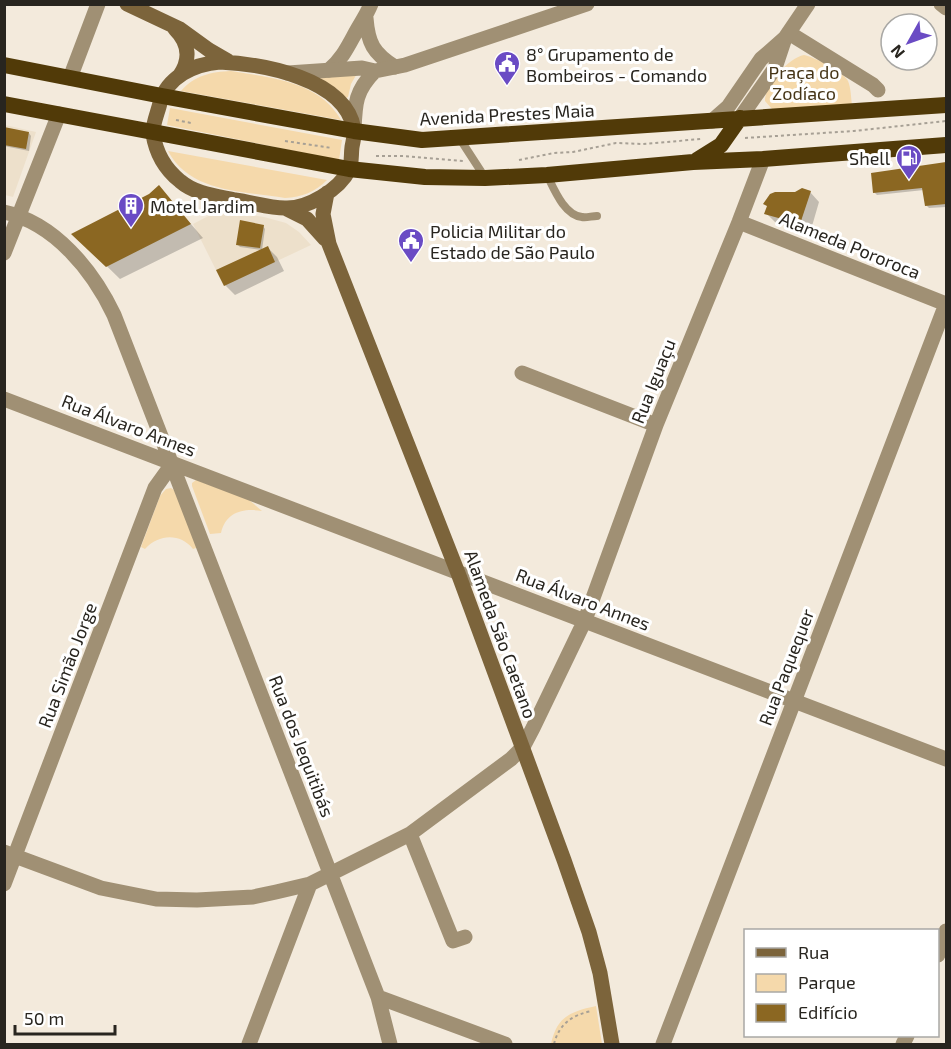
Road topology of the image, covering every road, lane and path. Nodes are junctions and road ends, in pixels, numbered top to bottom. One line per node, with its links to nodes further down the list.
1 (99, 4): 17 (street)
2 (127, 4): 8 (main road)
3 (587, 4): 12 (street)
4 (808, 4): 9 (street)
5 (941, 4): 6 (street)
6 (946, 8)
7 (369, 11): 12 (street); 13 (street)
8 (170, 24): 10 (main road); 16 (main road)
9 (787, 36): 18 (street); 23 (street); 25 (street)
10 (230, 62): 15 (main road); 16 (main road)
11 (4, 65): 17 (highway, Avenida Prestes Maia)
12 (395, 67): 14 (street)
13 (329, 70): 14 (street); 15 (street)
14 (375, 72): 28 (street)
15 (288, 73): 28 (main road)
16 (180, 75): 19 (main road)
17 (70, 78): 19 (highway, Avenida Prestes Maia)
18 (878, 90)
19 (162, 96): 28 (highway, Avenida Prestes Maia); 29 (main road)
20 (4, 104): 22 (highway)
21 (946, 105): 23 (highway, Avenida Prestes Maia)
22 (58, 114): 29 (highway); 45 (street)
23 (740, 118): 25 (highway, Avenida Prestes Maia); 31 (highway)
24 (176, 120): 27 (path)
25 (712, 121): 30 (highway, Avenida Prestes Maia)
26 (946, 121): 31 (path)
27 (196, 124)
28 (354, 131): 30 (highway, Avenida Prestes Maia); 40 (main road)
29 (152, 132): 40 (highway); 44 (main road)
30 (460, 139): 38 (lane)
31 (732, 139): 37 (path); 39 (highway)
32 (282, 140): 34 (path)
33 (946, 145): 36 (highway)
34 (332, 148)
35 (371, 156): 38 (path)
36 (763, 159): 39 (highway); 47 (street, Rua Iguaçu)
37 (512, 161)
38 (473, 162): 42 (lane)
39 (693, 162): 41 (highway)
40 (349, 169): 42 (highway); 43 (main road)
41 (548, 175): 42 (highway); 46 (lane)
42 (485, 178)
43 (327, 193): 44 (main road); 48 (main road, Alameda São Caetano)
44 (285, 208): 48 (main road, Alameda São Caetano)
45 (12, 214): 49 (street); 54 (street, Rua dos Jequitibás)
46 (597, 216)
47 (739, 222): 50 (street, Alameda Pororoca); 53 (street, Rua Iguaçu)
48 (329, 244): 55 (main road, Alameda São Caetano)
49 (4, 253)
50 (946, 304): 57 (street, Rua Paquequer)
51 (522, 373): 53 (street)
52 (4, 399): 54 (street, Rua Álvaro Annes)
53 (656, 425): 56 (street, Rua Iguaçu)
54 (173, 463): 55 (street, Rua Álvaro Annes); 61 (street, Rua Simão Jorge); 62 (street, Rua dos Jequitibás)
55 (458, 573): 56 (street, Rua Álvaro Annes); 58 (main road, Alameda São Caetano)
56 (585, 620): 57 (street, Rua Álvaro Annes); 58 (street, Rua Iguaçu)
57 (795, 700): 59 (street, Rua Álvaro Annes); 75 (street, Rua Paquequer)
58 (523, 747): 60 (street); 69 (main road, Alameda São Caetano)
59 (946, 759)
60 (410, 834): 62 (street); 66 (street)
61 (10, 854): 63 (street, Rua Simão Jorge); 64 (street)
62 (331, 874): 64 (street); 68 (street, Rua dos Jequitibás)
63 (4, 884)
64 (310, 884): 70 (street)
65 (946, 931): 67 (street)
66 (465, 937)
67 (939, 952)
68 (378, 997): 71 (street, Rua dos Jequitibás); 72 (street)
69 (606, 1009): 73 (path); 74 (main road, Alameda São Caetano)
70 (249, 1044)
71 (390, 1044)
72 (505, 1044)
73 (554, 1044)
74 (612, 1044)
75 (663, 1044)

